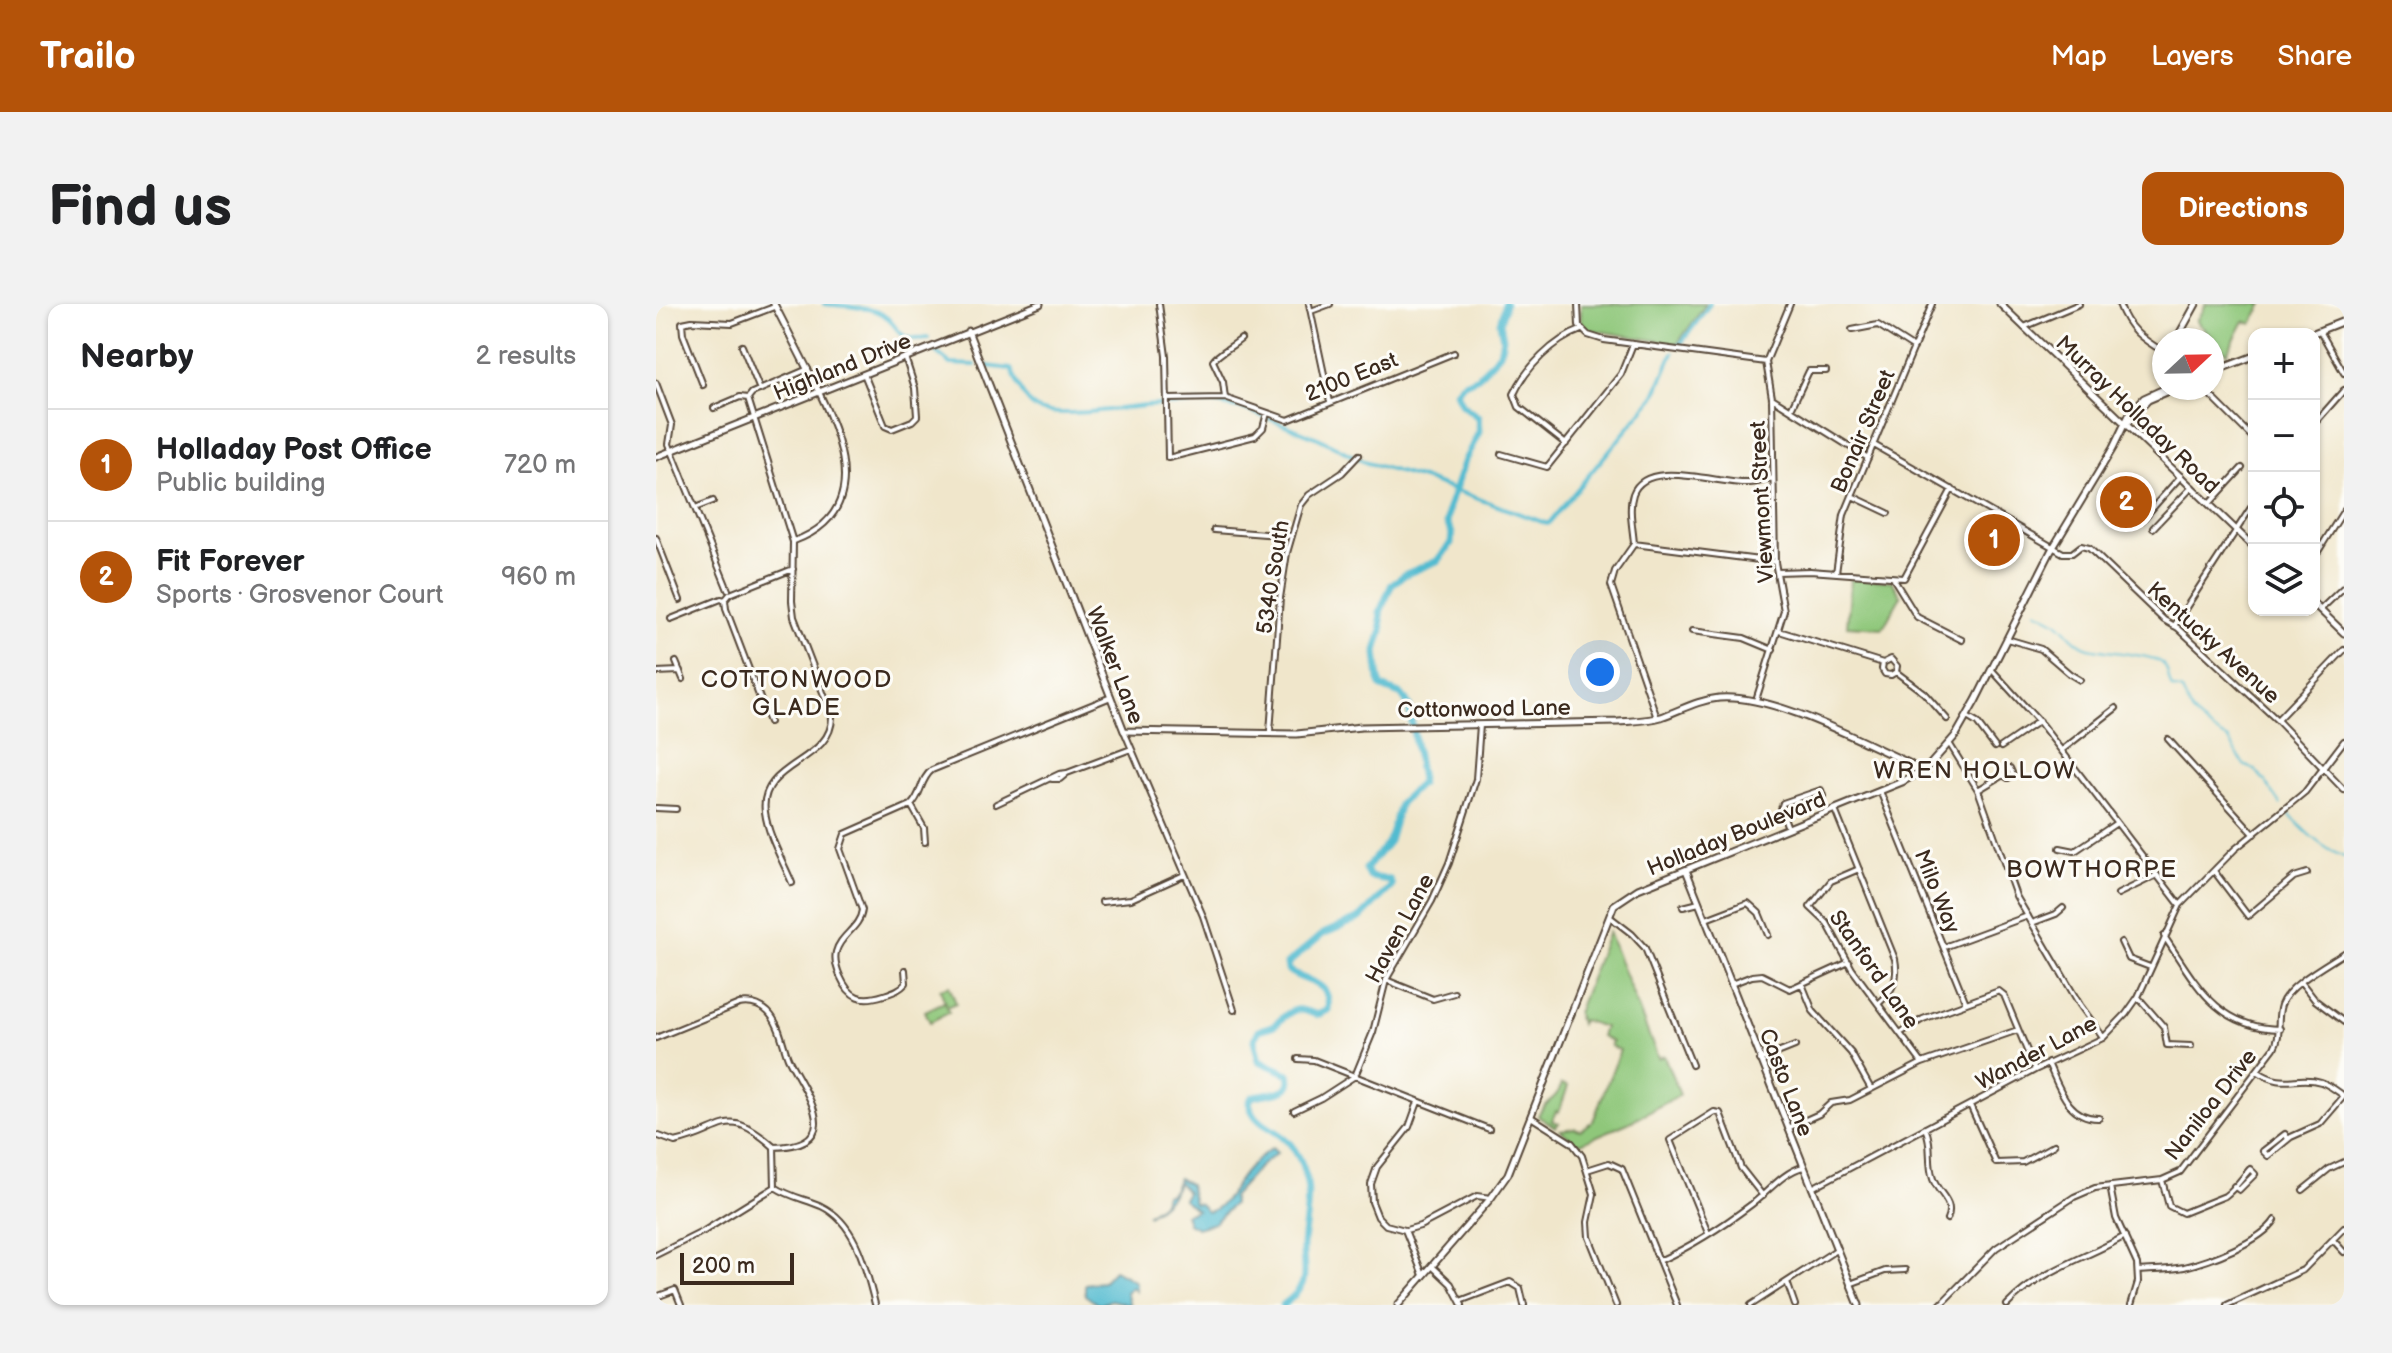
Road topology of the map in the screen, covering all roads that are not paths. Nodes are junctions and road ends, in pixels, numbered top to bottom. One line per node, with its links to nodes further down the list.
1 (1040, 304): 13 (main road, Highland Drive)
2 (1159, 304): 49 (street)
3 (1309, 304): 14 (street)
4 (1330, 304): 14 (street)
5 (1578, 304): 18 (street)
6 (1790, 304): 32 (street)
7 (1932, 304): 26 (street, Bonair Street)
8 (2000, 304): 16 (main road, Murray Holladay Road)
9 (2079, 304): 16 (street)
10 (2119, 304): 24 (street)
11 (2196, 304): 17 (main road)
12 (775, 305): 34 (main road); 39 (street)
13 (1021, 307): 20 (main road, Highland Drive)
14 (1311, 311): 48 (street)
15 (2344, 321): 21 (main road)
16 (2024, 327): 55 (main road, Murray Holladay Road)
17 (2183, 328)
18 (1581, 330): 23 (street); 57 (street)
19 (1852, 330): 26 (street)
20 (968, 331): 29 (main road, Highland Drive); 115 (main road, Walker Lane)
21 (2320, 331): 36 (street)
22 (1241, 339): 45 (street)
23 (1633, 344): 32 (street); 57 (street)
24 (2152, 344)
25 (742, 346): 28 (street)
26 (1914, 348): 58 (street, Bonair Street)
27 (1454, 353): 48 (street, 2100 East)
28 (746, 355): 30 (street); 40 (street)
29 (905, 357): 37 (main road, Highland Drive); 37 (street)
30 (737, 358)
31 (2248, 358): 33 (main road)
32 (1766, 362): 46 (street, Viewmont Street)
33 (2224, 367)
34 (808, 369): 40 (street); 42 (main road)
35 (1826, 371): 51 (street)
36 (2344, 373)
37 (864, 374): 42 (main road, Highland Drive)
38 (656, 383): 59 (street)
39 (703, 385)
40 (760, 390): 44 (street)
41 (2344, 390): 53 (street)
42 (819, 392): 54 (main road, Highland Drive); 83 (street)
43 (2150, 397): 55 (main road, Holladay Boulevard)
44 (748, 398): 50 (street); 54 (street)
45 (1225, 398): 49 (street, 2100 East); 52 (street, 2100 East)
46 (1772, 398): 51 (street); 66 (street, Viewmont Street)
47 (2215, 400): 56 (street)
48 (1330, 402): 52 (street, 2100 East)
49 (1167, 403): 52 (street)
50 (714, 408)
51 (1791, 409): 63 (street)
52 (1266, 416)
53 (2320, 417)
54 (755, 419): 59 (main road, Highland Drive); 83 (street)
55 (2126, 423): 65 (main road, Murray Holladay Road); 86 (main road, Holladay Boulevard)
56 (2248, 433)
57 (1566, 444): 60 (street)
58 (1874, 445): 63 (street, Bonair Street); 68 (street)
59 (672, 451): 62 (main road, Highland Drive); 72 (street)
60 (1501, 454)
61 (1359, 455): 81 (street, 5340 South)
62 (656, 457)
63 (1868, 458): 69 (street, Bonair Street)
64 (2242, 468): 71 (street)
65 (2181, 476): 67 (main road, Murray Holladay Road); 76 (street)
66 (1773, 478): 84 (street); 88 (street, Viewmont Street)
67 (2192, 487): 71 (main road, Murray Holladay Road); 78 (street)
68 (1952, 489): 86 (street); 92 (street)
69 (1852, 496): 75 (street); 91 (street, Bonair Street)
70 (713, 501): 72 (street)
71 (2209, 504): 79 (main road, Murray Holladay Road)
72 (695, 508): 94 (street)
73 (2344, 510): 77 (street)
74 (2248, 512): 79 (street)
75 (1888, 513)
76 (2142, 520)
77 (2342, 520): 87 (street)
78 (2153, 528)
79 (2236, 529): 85 (main road, Murray Holladay Road); 99 (street)
80 (1214, 530): 81 (street)
81 (1292, 536): 126 (street, 5340 South)
82 (656, 538): 95 (street)
83 (793, 542): 89 (street)
84 (1634, 544): 88 (street); 119 (street)
85 (2251, 544)
86 (2053, 548): 99 (street, Kentucky Avenue); 103 (main road, Holladay Boulevard)
87 (2320, 550)
88 (1775, 562): 90 (street, Viewmont Street)
89 (793, 569): 96 (street); 155 (street)
90 (1777, 572): 91 (street); 101 (street, Viewmont Street)
91 (1836, 573): 92 (street)
92 (1893, 578): 104 (street)
93 (2344, 587): 97 (street)
94 (728, 590)
95 (680, 600)
96 (725, 600): 98 (street); 123 (street)
97 (2320, 610): 102 (main road)
98 (671, 619)
99 (2174, 626): 121 (street, Kentucky Avenue)
100 (1692, 631): 105 (street)
101 (1779, 631): 105 (street, Viewmont Street); 108 (street)
102 (2344, 633)
103 (2007, 639): 109 (main road, Holladay Boulevard); 114 (street)
104 (1962, 640)
105 (1773, 650): 116 (street, Viewmont Street)
106 (2344, 650): 121 (street)
107 (676, 662): 110 (street)
108 (1883, 663): 112 (street); 112 (street)
109 (1992, 670): 118 (main road, Holladay Boulevard); 122 (street)
110 (680, 671): 111 (street); 113 (street)
111 (656, 672)
112 (1896, 672): 120 (street)
113 (683, 679)
114 (2080, 680)
115 (1111, 697): 125 (main road, Walker Lane); 140 (street)
116 (1756, 700): 119 (main road, Cottonwood Lane); 133 (main road, Cottonwood Lane)
117 (2116, 708): 131 (street)
118 (1967, 717): 122 (street); 129 (main road, Holladay Boulevard)
119 (1657, 718): 124 (main road, Cottonwood Lane)
120 (1947, 719)
121 (2277, 720): 132 (street, Kentucky Avenue)
122 (2039, 721): 131 (street)
123 (769, 722)
124 (1480, 725): 126 (main road, Cottonwood Lane); 174 (street, Haven Lane)
125 (1124, 731): 126 (main road, Cottonwood Lane); 130 (street, Walker Lane)
126 (1270, 732)
127 (2168, 739): 146 (street)
128 (2344, 741): 132 (street, Wander Lane)
129 (1949, 743): 133 (main road, Holladay Boulevard); 135 (street)
130 (1131, 749): 139 (street); 153 (street, Walker Lane)
131 (2062, 750): 144 (street)
132 (2324, 769): 136 (street, Kentucky Avenue); 146 (street, Wander Lane)
133 (1921, 773): 137 (main road, Holladay Boulevard)
134 (2003, 775): 135 (street)
135 (1978, 790): 163 (street)
136 (2344, 790)
137 (1880, 791): 143 (main road, Holladay Boulevard); 169 (street, Milo Way)
138 (1823, 796): 145 (street)
139 (996, 804)
140 (911, 805): 147 (street); 173 (street)
141 (656, 808): 142 (street)
142 (676, 809)
143 (1835, 810): 145 (main road, Holladay Boulevard); 149 (street)
144 (2115, 824): 148 (street); 154 (street)
145 (1789, 829): 150 (main road, Holladay Boulevard)
146 (2254, 834): 151 (street, Wander Lane)
147 (925, 842)
148 (2060, 848)
149 (1859, 869): 171 (street, Stanford Lane); 181 (street)
150 (1686, 870): 158 (main road, Casto Lane); 162 (main road, Holladay Boulevard)
151 (2214, 871): 152 (street); 159 (street, Wander Lane)
152 (2307, 873)
153 (1184, 875): 157 (street); 182 (street, Walker Lane)
154 (2155, 876): 156 (street); 159 (street)
155 (792, 883)
156 (2118, 894)
157 (1102, 902)
158 (1699, 903): 160 (street); 164 (main road, Casto Lane)
159 (2180, 905): 167 (street, Wander Lane)
160 (1683, 907)
161 (2063, 908): 165 (street)
162 (1608, 915): 195 (street); 204 (main road)
163 (2028, 916): 165 (street); 169 (street)
164 (1706, 919): 166 (street); 176 (main road, Casto Lane)
165 (2032, 923): 188 (street)
166 (1768, 935)
167 (2164, 936): 172 (street, Wander Lane); 184 (street)
168 (2121, 942): 172 (street)
169 (1943, 947): 180 (street, Milo Way)
170 (2344, 953): 175 (street, Naniloa Drive)
171 (1849, 962): 177 (street); 181 (street, Stanford Lane)
172 (2151, 968): 179 (street, Wander Lane)
173 (905, 970)
174 (1386, 980): 178 (street); 198 (street, Haven Lane)
175 (2301, 982): 183 (street); 184 (street, Naniloa Drive)
176 (1731, 984): 177 (street); 192 (main road, Casto Lane)
177 (1802, 984): 199 (street)
178 (1454, 993)
179 (2138, 997): 188 (street, Wander Lane); 190 (street)
180 (1966, 1003): 185 (street); 186 (street)
181 (1878, 1004): 186 (street, Stanford Lane)
182 (1234, 1010)
183 (2344, 1022)
184 (2280, 1029): 197 (street, Naniloa Drive)
185 (2018, 1030): 193 (street); 196 (street)
186 (1900, 1033): 193 (street, Stanford Lane)
187 (656, 1038): 212 (street)
188 (2103, 1038): 194 (street, Wander Lane)
189 (1795, 1046): 192 (street)
190 (2191, 1046)
191 (1298, 1059): 198 (street)
192 (1760, 1060): 206 (main road, Casto Lane)
193 (1922, 1063): 199 (street)
194 (2048, 1063): 196 (street, Wander Lane); 205 (street)
195 (1692, 1065)
196 (2035, 1070): 202 (street, Wander Lane)
197 (2257, 1071): 200 (street); 216 (street, Naniloa Drive)
198 (1355, 1076): 201 (street); 203 (street)
199 (1871, 1089): 206 (street)
200 (2344, 1096): 210 (street)
201 (1418, 1102): 208 (street); 227 (street)
202 (1970, 1105): 207 (street, Wander Lane); 211 (street)
203 (1294, 1111)
204 (1531, 1117): 215 (street); 223 (main road)
205 (2099, 1118)
206 (1788, 1128): 214 (main road, Casto Lane)
207 (1925, 1128): 220 (street, Wander Lane); 224 (street)
208 (1489, 1129)
209 (656, 1135): 212 (street)
210 (2290, 1138): 210 (street)
211 (2054, 1145)
212 (774, 1147): 219 (street)
213 (2344, 1162): 221 (street)
214 (1803, 1167): 220 (main road, Casto Lane); 222 (street)
215 (1587, 1170): 234 (street); 247 (street)
216 (2162, 1180): 217 (street, Naniloa Drive); 218 (street)
217 (2110, 1186): 229 (street); 252 (street, Naniloa Drive)
218 (2234, 1186): 218 (street)
219 (775, 1187): 233 (street); 243 (street)
220 (1812, 1188): 231 (main road, Casto Lane)
221 (2303, 1190)
222 (1763, 1196): 228 (street); 228 (street)
223 (1491, 1198): 227 (street); 235 (main road)
224 (1947, 1219)
225 (2275, 1220): 237 (street)
226 (2344, 1228): 230 (street)
227 (1405, 1230): 238 (street)
228 (1708, 1233): 234 (street)
229 (2125, 1236): 237 (street); 253 (street)
230 (2333, 1240): 232 (street); 255 (street)
231 (1836, 1250): 239 (street); 240 (main road, Casto Lane)
232 (2344, 1252)
233 (656, 1255)
234 (1659, 1261): 248 (street)
235 (1433, 1267): 238 (main road); 242 (street)
236 (1905, 1270): 240 (street)
237 (2138, 1271): 254 (street)
238 (1424, 1277): 245 (main road)
239 (1787, 1282): 249 (street); 250 (street)
240 (1850, 1284): 251 (main road, Casto Lane)
241 (656, 1297): 244 (street)
242 (1461, 1303): 246 (street)
243 (875, 1304)
244 (681, 1305)
245 (1398, 1305)
246 (1524, 1305)
247 (1616, 1305)
248 (1677, 1305)
249 (1751, 1305)
250 (1795, 1305)
251 (1859, 1305)
252 (1940, 1305)
253 (2007, 1305)
254 (2131, 1305)
255 (2227, 1305)

